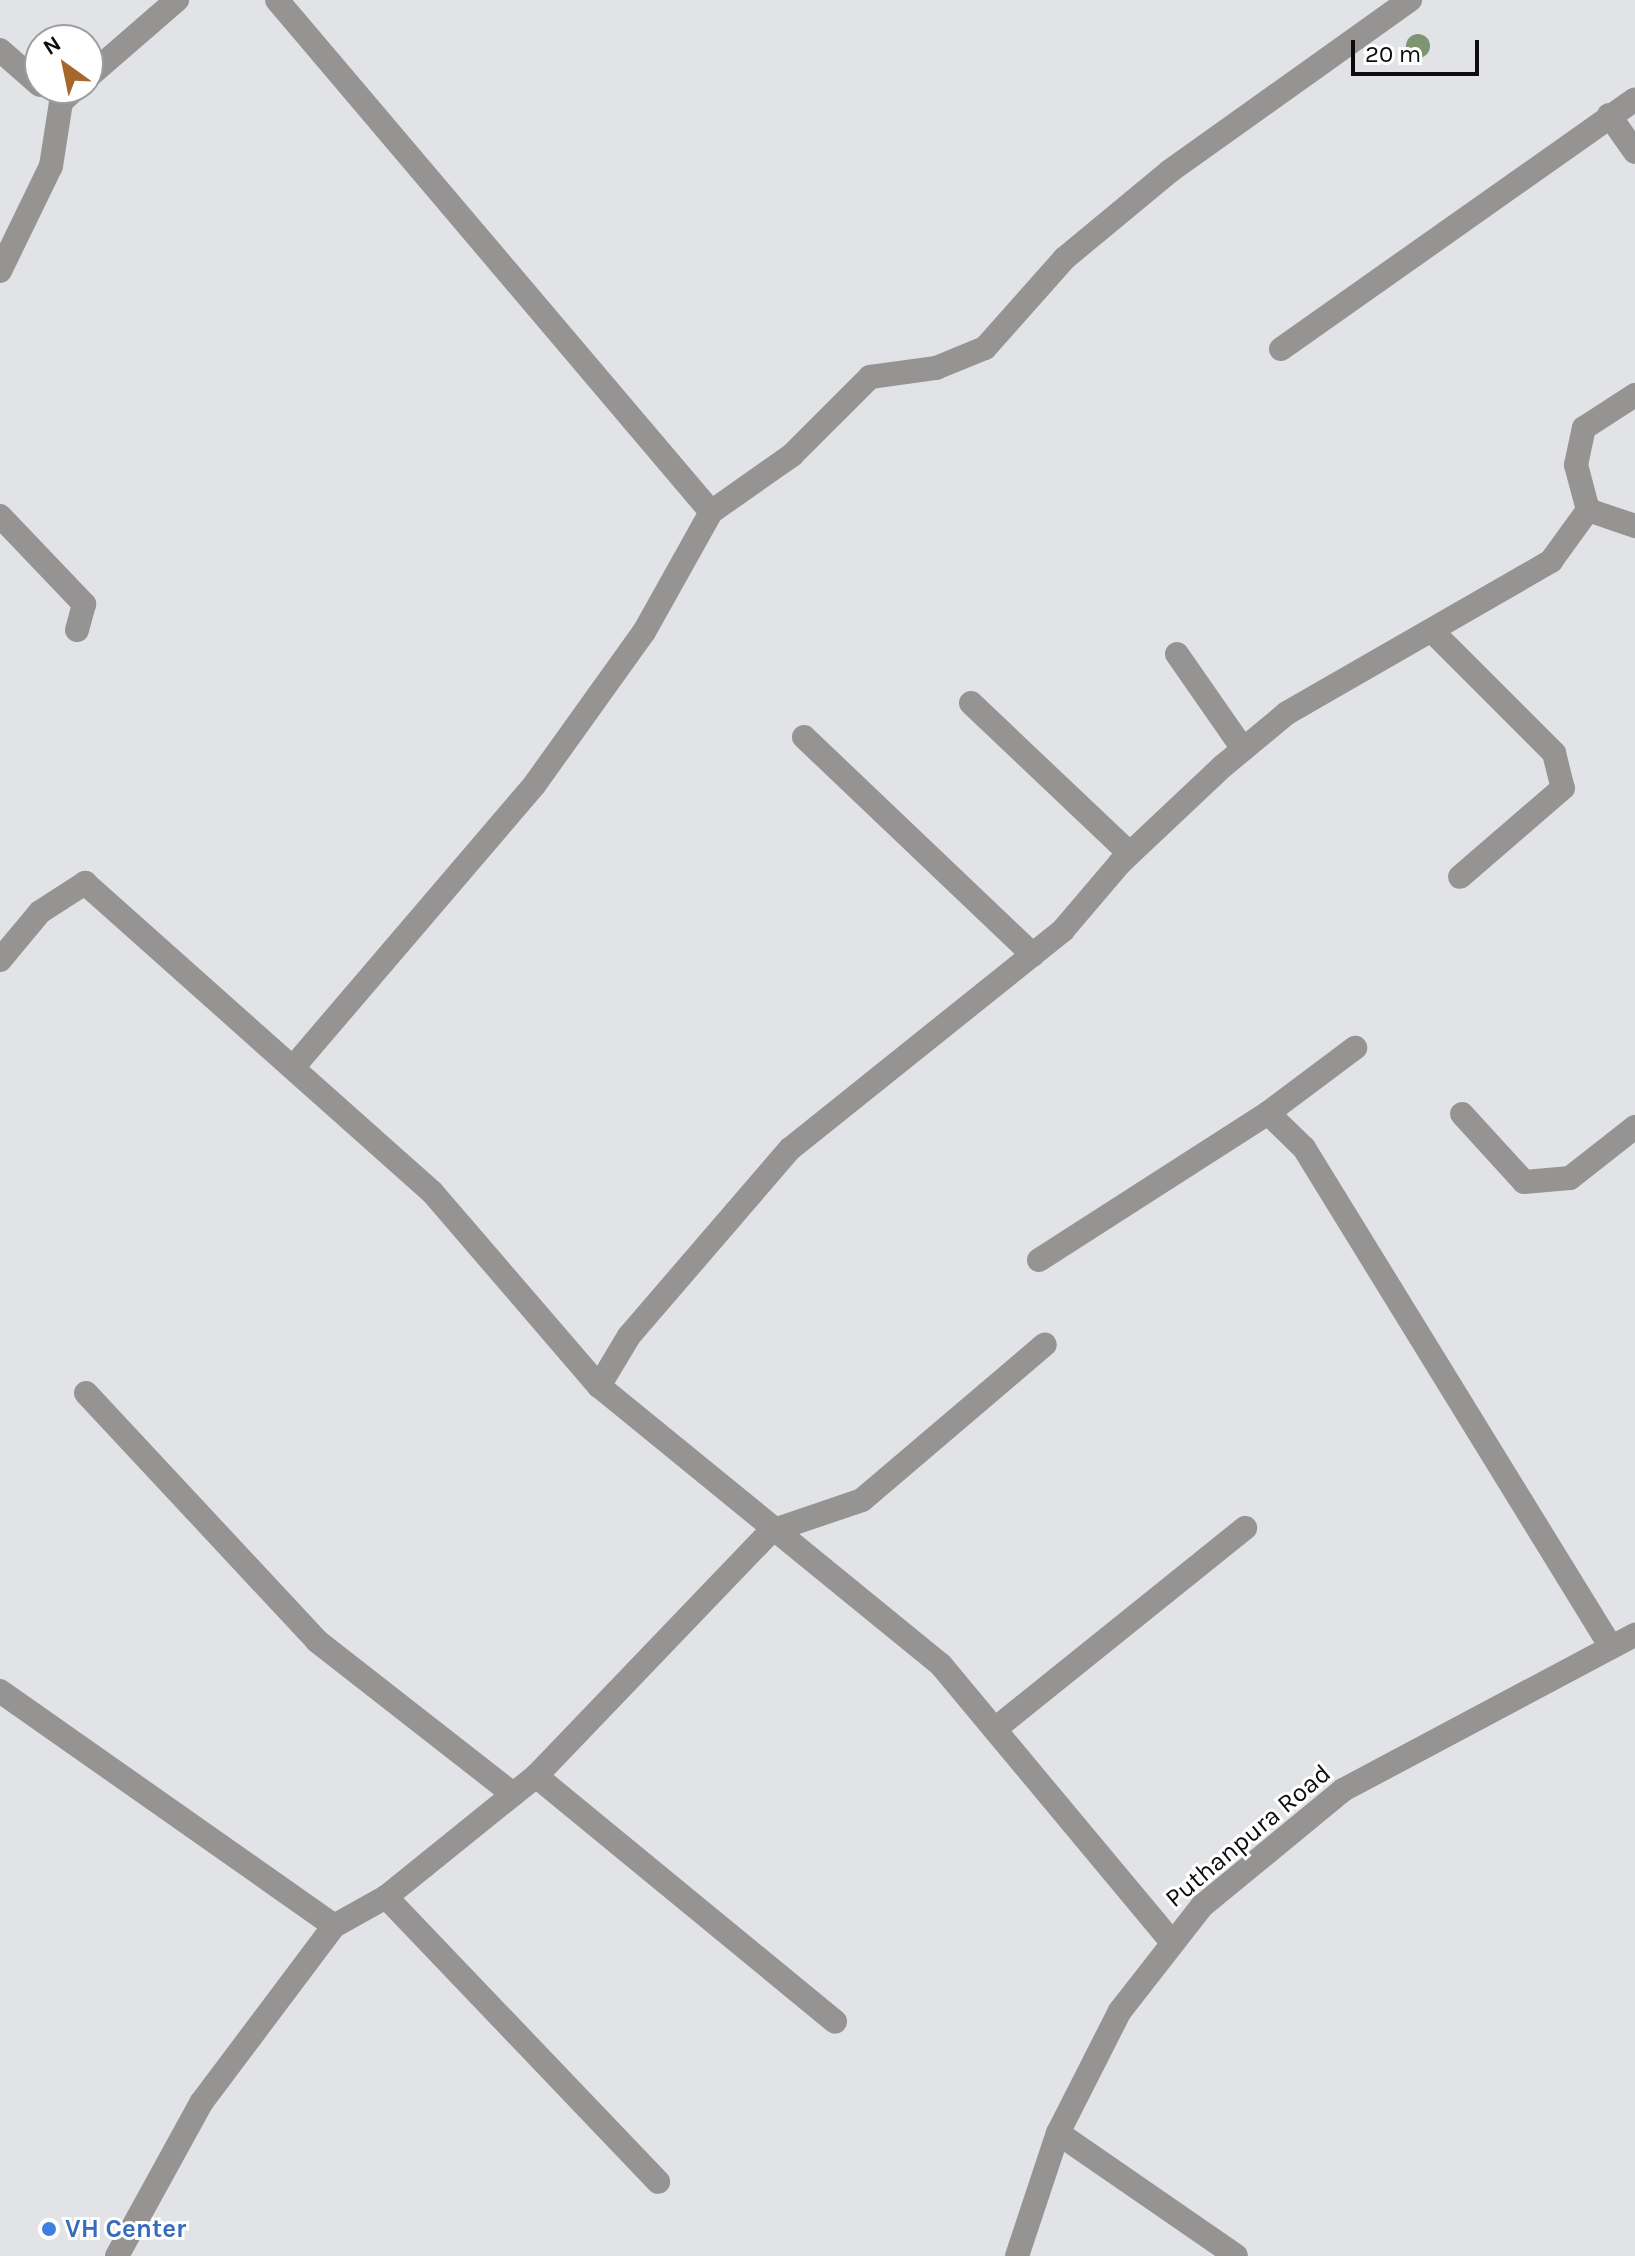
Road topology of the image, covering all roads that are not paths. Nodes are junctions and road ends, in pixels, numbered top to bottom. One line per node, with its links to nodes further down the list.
1 (177, 0): 5 (street)
2 (277, 0): 15 (street)
3 (1410, 0): 15 (street)
4 (0, 50): 6 (street)
5 (104, 63)
6 (24, 68)
7 (1635, 99): 9 (street)
8 (54, 104): 11 (street)
9 (1609, 115): 10 (street); 12 (street)
10 (1635, 152)
11 (0, 271)
12 (1281, 349)
13 (1635, 395): 14 (street)
14 (1588, 510): 17 (street); 19 (street)
15 (711, 512): 29 (street)
16 (0, 516): 18 (street)
17 (1635, 526)
18 (77, 630)
19 (1434, 633): 23 (street); 25 (street)
20 (1177, 654): 23 (street)
21 (971, 703): 24 (street)
22 (804, 737): 26 (street)
23 (1243, 749): 24 (street)
24 (1129, 853): 26 (street)
25 (1460, 877)
26 (1033, 955): 35 (street)
27 (0, 960): 29 (street)
28 (1355, 1048): 30 (street)
29 (296, 1064): 35 (street)
30 (1268, 1113): 33 (street); 40 (street)
31 (1462, 1114): 32 (street)
32 (1635, 1127)
33 (1039, 1260)
34 (1045, 1344): 38 (street)
35 (599, 1386): 38 (street)
36 (86, 1393): 44 (street)
37 (1245, 1528): 42 (street)
38 (771, 1531): 42 (street); 43 (street)
39 (1635, 1635): 40 (street, Puthanpura Road)
40 (1611, 1647): 47 (street, Puthanpura Road)
41 (0, 1691): 46 (street)
42 (995, 1729): 47 (street)
43 (536, 1776): 44 (street); 48 (street)
44 (513, 1794): 45 (street)
45 (386, 1897): 46 (street); 50 (street)
46 (334, 1926): 51 (street)
47 (1170, 1940): 49 (street, Puthanpura Road)
48 (835, 2022)
49 (1058, 2133): 52 (street, Puthanpura Road); 53 (street)
50 (658, 2182)
51 (117, 2256)
52 (1017, 2256)
53 (1236, 2256)

